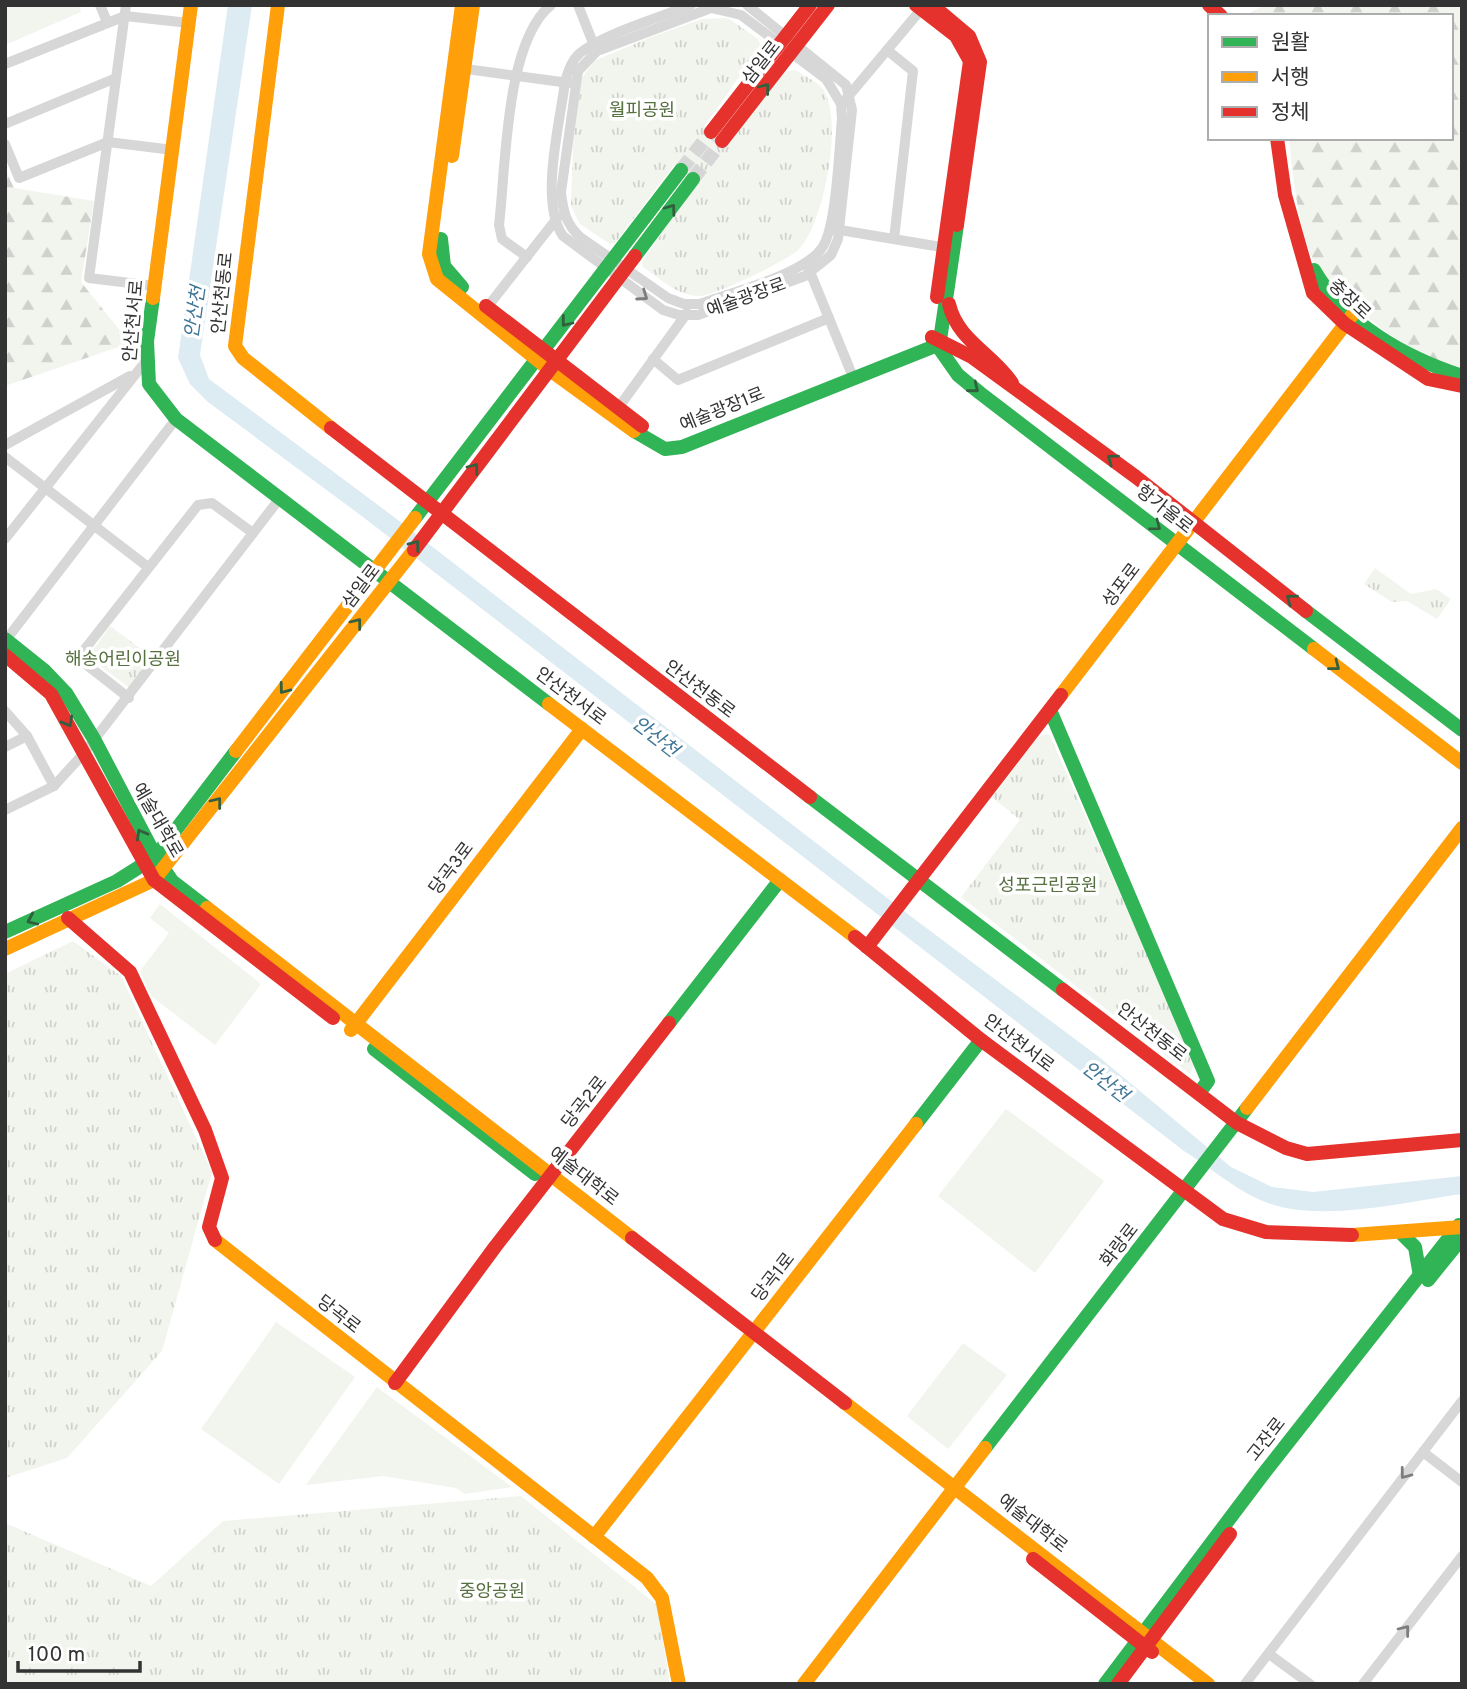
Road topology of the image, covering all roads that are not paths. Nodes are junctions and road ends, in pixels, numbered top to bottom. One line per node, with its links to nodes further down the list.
1 (100, 5): 15 (street)
2 (191, 5): 16 (street, 안산천서로)
3 (278, 5): 67 (street, 안산천동로)
4 (462, 5): 21 (street, 예술광장1로)
5 (473, 5): 21 (street, 예술광장1로)
6 (551, 5): 22 (street)
7 (578, 5): 18 (street)
8 (691, 5): 18 (street)
9 (747, 5): 17 (street)
10 (810, 5): 17 (street, 삼일로)
11 (828, 5): 17 (street, 삼일로)
12 (924, 6): 19 (street); 38 (street)
13 (720, 7): 17 (street); 18 (street)
14 (126, 11): 15 (street); 16 (street); 23 (street)
15 (107, 22): 20 (street)
16 (189, 23): 33 (street, 안산천서로)
17 (789, 45): 25 (street); 26 (street); 28 (street, 삼일로)
18 (596, 48): 24 (street)
19 (887, 50): 25 (street); 37 (street)
20 (5, 64)
21 (459, 68): 22 (street); 47 (street, 예술광장1로)
22 (515, 75): 24 (street); 39 (street)
23 (116, 78): 27 (street); 31 (street)
24 (571, 83): 34 (street); 35 (street)
25 (849, 95): 26 (street); 36 (street, 예술광장로)
26 (841, 104): 36 (street, 예술광장로)
27 (5, 124)
28 (716, 136)
29 (1277, 140): 50 (street, 충장로)
30 (1284, 140): 50 (street, 충장로)
31 (108, 142): 32 (street); 33 (street); 44 (street)
32 (5, 144)
33 (173, 150): 44 (street, 안산천서로)
34 (563, 211): 35 (street); 41 (street, 예술광장로)
35 (556, 221): 39 (street); 41 (street, 예술광장로)
36 (834, 229): 37 (street); 40 (street, 예술광장로); 42 (street, 예술광장로)
37 (894, 239): 38 (street)
38 (949, 249): 45 (street); 51 (street)
39 (527, 257): 47 (street)
40 (806, 262): 42 (street); 46 (street, 예술광장로)
41 (610, 265): 43 (street, 예술광장로); 43 (street, 삼일로, one-way to 41); 52 (street, 삼일로, one-way to 52)
42 (810, 272): 48 (street, 예술광장로); 49 (street)
43 (622, 274): 46 (street, 예술광장로); 48 (street, 예술광장로, one-way to 48); 55 (street, 삼일로)
44 (155, 286): 54 (street, 안산천서로)
45 (948, 289): 51 (street); 60 (street, 항가울로)
46 (693, 304): 48 (street)
47 (485, 311): 52 (street, 예술광장1로)
48 (686, 314): 53 (street)
49 (829, 318): 53 (street); 57 (street)
50 (1349, 319): 58 (street, 충장로); 59 (street, 충장로); 69 (street, 성포로)
51 (935, 341): 57 (street, 예술광장1로); 60 (street, 항가울로); 73 (street, 항가울로, one-way to 73)
52 (540, 356): 55 (street, 예술광장1로); 67 (street, 삼일로)
53 (653, 359): 61 (street)
54 (146, 361): 56 (street); 62 (street, 안산천서로)
55 (553, 366): 61 (street, 예술광장1로); 68 (street, 삼일로, one-way to 55)
56 (136, 373): 63 (street); 65 (street)
57 (851, 373): 61 (street, 예술광장1로)
58 (1462, 376)
59 (1462, 386)
60 (1014, 388): 69 (street, 항가울로, one-way to 60)
61 (615, 412)
62 (176, 419): 66 (street, 안산천서로); 70 (street)
63 (5, 445)
64 (5, 457): 65 (street)
65 (47, 488): 70 (street); 72 (street)
66 (280, 498): 71 (street); 75 (street, 안산천서로)
67 (422, 507): 68 (street, 안산천동로); 75 (street, 삼일로)
68 (436, 518): 76 (street, 삼일로, one-way to 68); 94 (street, 안산천동로)
69 (1191, 523): 73 (street, 성포로); 83 (street, 항가울로, one-way to 69)
70 (94, 526): 74 (street); 77 (street)
71 (253, 533): 74 (street); 79 (street)
72 (5, 540)
73 (1177, 542): 80 (street, 성포로); 88 (street, 항가울로, one-way to 88)
74 (148, 567): 79 (street)
75 (375, 570): 76 (street, 안산천서로); 92 (street, 삼일로, one-way to 92)
76 (389, 581): 82 (street, 안산천서로); 93 (street, 삼일로, one-way to 76)
77 (6, 639): 85 (street, 예술대학로)
78 (5, 655): 87 (street, 예술대학로, one-way to 87)
79 (129, 698): 85 (street)
80 (1050, 710): 94 (street, 성포로); 102 (street)
81 (5, 711): 84 (street)
82 (582, 729): 95 (street, 안산천서로); 100 (street, 당곡3로)
83 (1462, 730)
84 (27, 736): 86 (street); 89 (street)
85 (94, 741): 87 (street); 92 (street, 예술대학로, one-way to 85)
86 (5, 747)
87 (84, 753): 89 (street); 92 (street, 예술대학로)
88 (1462, 763)
89 (54, 786): 90 (street)
90 (5, 810)
91 (1462, 828): 103 (street, 화랑로)
92 (149, 861): 93 (street, 예술대학로); 97 (street, 삼일로, one-way to 97)
93 (159, 875): 96 (street, 삼일로); 100 (street, 예술대학로)
94 (920, 879): 98 (street, 성포로); 102 (street, 안산천동로)
95 (780, 880): 98 (street, 안산천서로); 105 (street, 당곡2로)
96 (68, 918): 99 (street, 삼일로); 111 (street, 당곡로)
97 (5, 932)
98 (872, 942): 101 (street, 안산천서로)
99 (5, 949)
100 (353, 1027): 105 (street, 예술대학로)
101 (981, 1040): 106 (street, 안산천서로); 110 (street, 당곡1로)
102 (1199, 1093): 103 (street, 안산천동로)
103 (1237, 1123): 104 (street, 안산천동로); 106 (street, 화랑로)
104 (1462, 1140)
105 (548, 1179): 110 (street, 예술대학로); 111 (street, 당곡2로)
106 (1189, 1185): 108 (street, 안산천서로); 115 (street, 화랑로)
107 (1460, 1229): 108 (street, 안산천서로); 109 (street, 고잔로); 118 (street, 고잔로)
108 (1400, 1232): 109 (street)
109 (1420, 1276): 118 (street, 고잔로)
110 (751, 1335): 115 (street, 예술대학로); 116 (street, 당곡1로)
111 (395, 1382): 116 (street, 당곡로)
112 (1462, 1401): 113 (street)
113 (1423, 1452): 114 (street); 119 (street, one-way to 119)
114 (1462, 1482)
115 (953, 1491): 118 (street, 예술대학로); 121 (street, 화랑로)
116 (594, 1537): 120 (street, 당곡로)
117 (1462, 1556): 128 (street, one-way to 117)
118 (1145, 1640): 122 (street, 고잔로); 123 (street, 고잔로); 124 (street, 예술대학로); 125 (street, 예술대학로)
119 (1269, 1654): 126 (street); 127 (street)
120 (678, 1684)
121 (804, 1684)
122 (1105, 1684)
123 (1118, 1684)
124 (1194, 1684)
125 (1208, 1684)
126 (1245, 1684)
127 (1310, 1684)
128 (1363, 1684)

